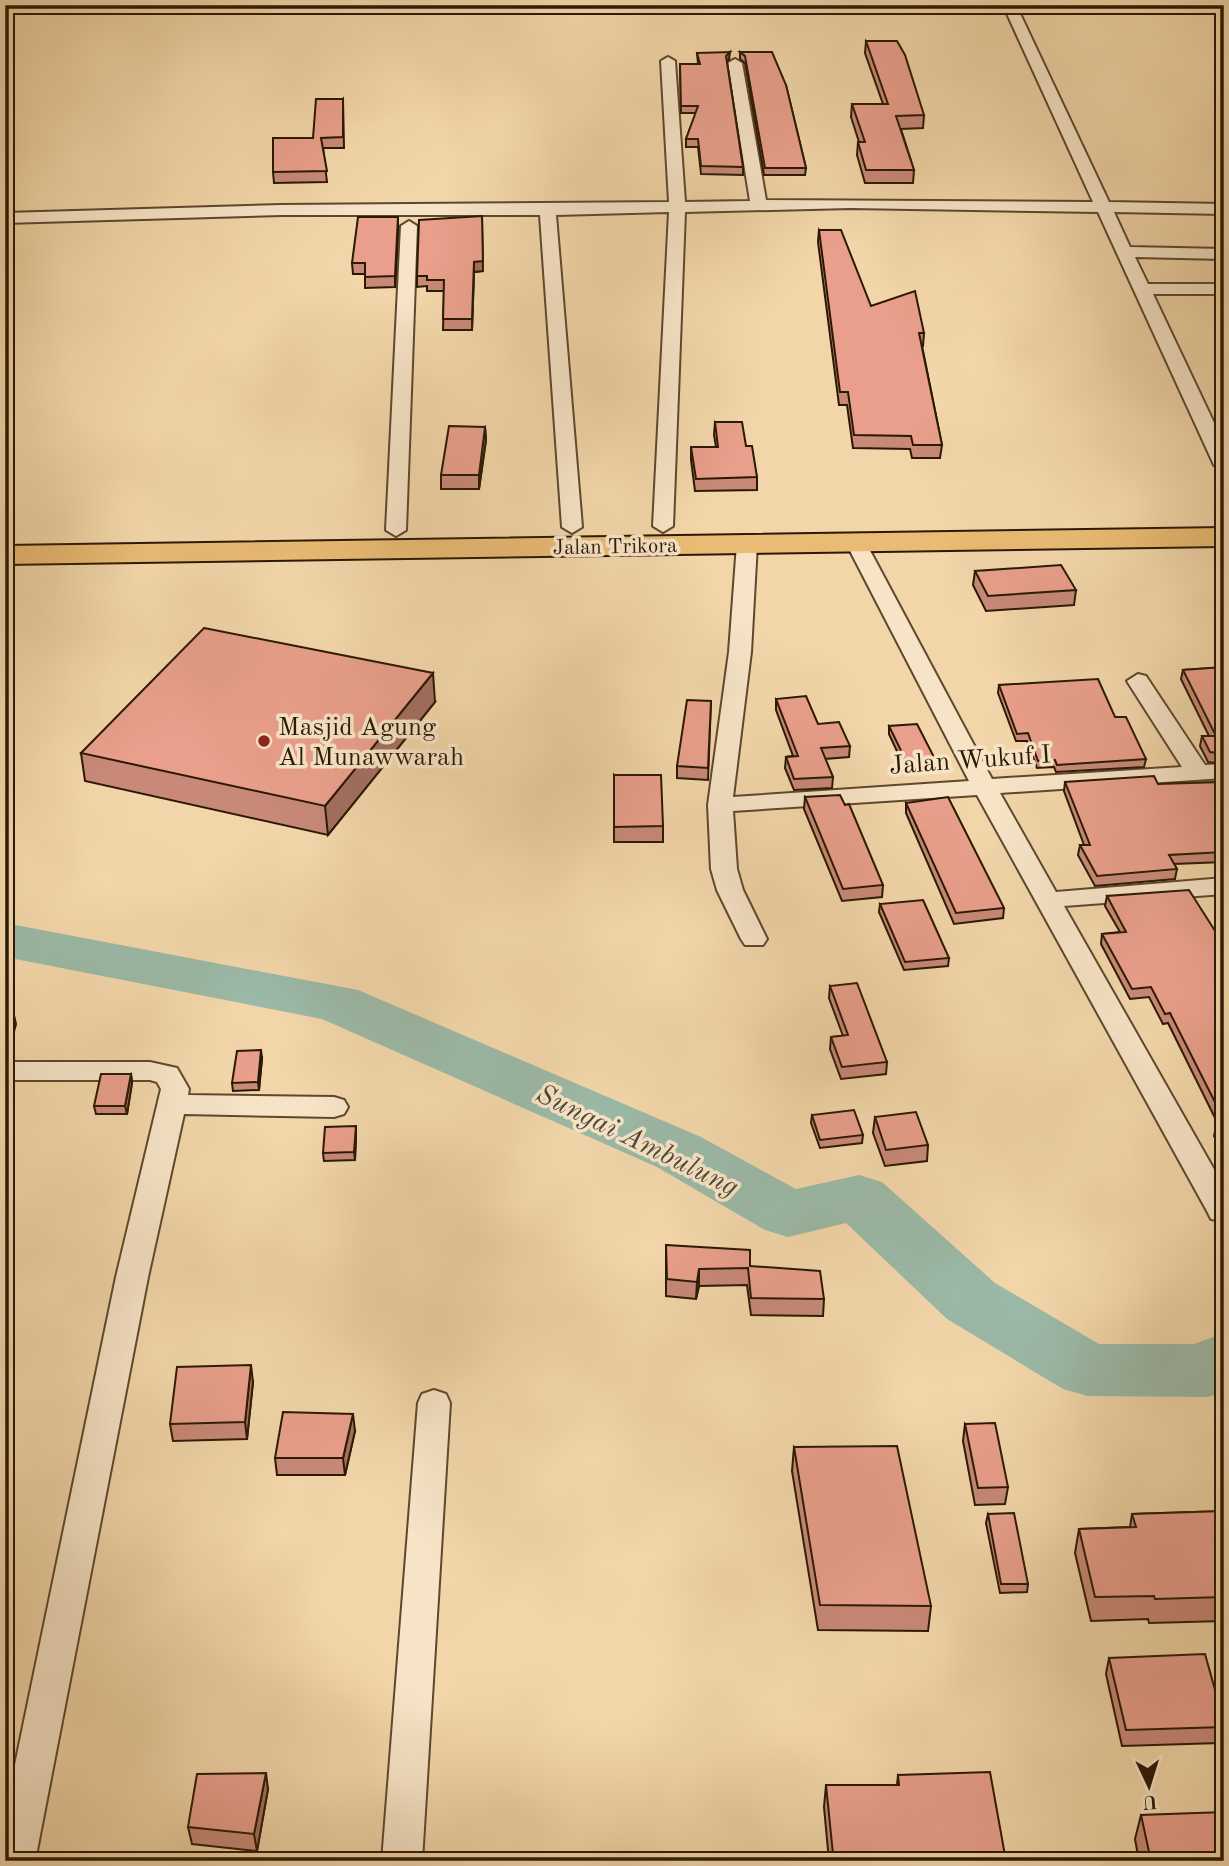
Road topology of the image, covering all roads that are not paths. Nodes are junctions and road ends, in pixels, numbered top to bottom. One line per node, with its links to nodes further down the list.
1 (1009, 5): 5 (street)
2 (668, 61): 6 (street)
3 (735, 63): 4 (street)
4 (759, 206): 5 (street); 6 (street)
5 (1102, 206): 7 (street); 11 (street)
6 (677, 208): 8 (street); 17 (street)
7 (1224, 209)
8 (548, 210): 9 (street); 18 (street)
9 (5, 218)
10 (409, 226): 20 (street)
11 (1125, 252): 12 (street); 13 (street)
12 (1224, 254)
13 (1142, 289): 14 (street); 15 (street)
14 (1224, 289)
15 (1224, 465)
16 (1224, 519): 19 (main road, Jalan Trikora)
17 (663, 526): 18 (main road, Jalan Trikora); 19 (main road, Jalan Trikora)
18 (572, 527): 20 (main road, Jalan Trikora)
19 (1153, 529): 22 (main road, Jalan Trikora); 23 (main road, Jalan Trikora)
20 (396, 530): 24 (main road, Jalan Trikora)
21 (5, 536): 24 (main road, Jalan Trikora)
22 (1224, 537)
23 (856, 543): 25 (main road, Jalan Trikora); 30 (street)
24 (151, 544): 25 (main road, Jalan Trikora); 26 (main road, Jalan Trikora)
25 (747, 544): 31 (street)
26 (5, 555)
27 (1138, 681): 29 (street)
28 (1224, 771): 29 (street, Jalan Wukuf I)
29 (1198, 773): 30 (street, Jalan Wukuf I)
30 (985, 788): 31 (street, Jalan Wukuf I); 33 (street)
31 (720, 805): 34 (street)
32 (1222, 889): 33 (street)
33 (1048, 900): 38 (street)
34 (754, 939)
35 (5, 1072): 36 (street)
36 (172, 1104): 37 (street); 40 (street)
37 (334, 1107)
38 (1222, 1211)
39 (434, 1403): 41 (street)
40 (15, 1861)
41 (402, 1861)

